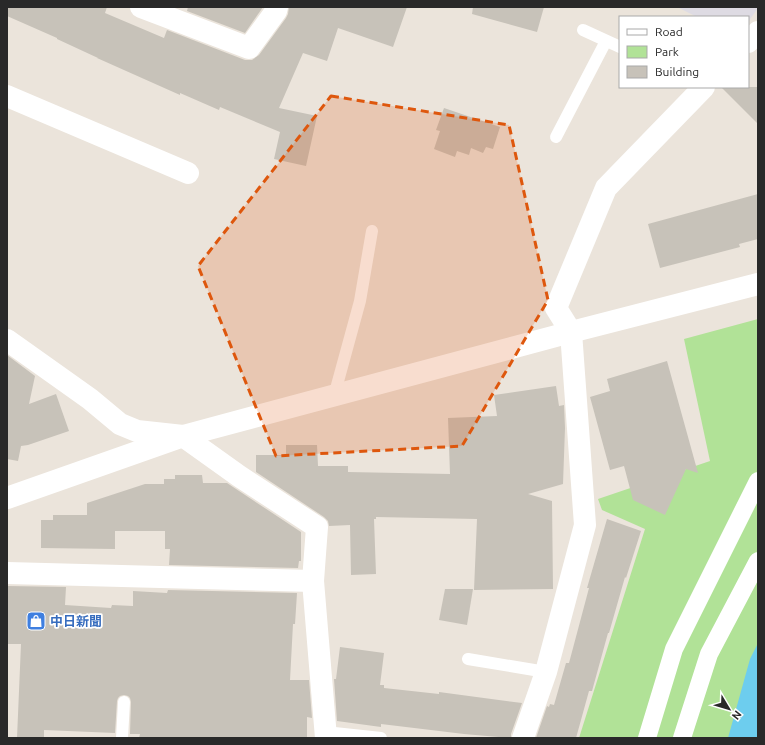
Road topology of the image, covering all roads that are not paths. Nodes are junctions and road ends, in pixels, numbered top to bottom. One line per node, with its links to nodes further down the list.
1 (277, 7): 2 (street)
2 (144, 8)
3 (583, 30): 5 (lane)
4 (758, 32): 6 (street)
5 (606, 41): 7 (lane); 10 (lane)
6 (749, 41)
7 (619, 47)
8 (703, 88): 14 (street)
9 (7, 96): 11 (street)
10 (556, 136)
11 (188, 173)
12 (372, 232): 16 (lane)
13 (758, 284): 14 (street)
14 (571, 332): 16 (street); 24 (street)
15 (7, 340): 17 (street)
16 (334, 396): 17 (street)
17 (183, 436): 19 (street); 22 (street)
18 (758, 481): 30 (street)
19 (7, 498)
20 (758, 561): 31 (street)
21 (7, 573): 22 (street)
22 (313, 581): 26 (street)
23 (468, 660): 24 (lane)
24 (546, 672): 29 (street)
25 (124, 702): 27 (lane)
26 (326, 735): 28 (lane)
27 (122, 738)
28 (381, 738)
29 (523, 738)
30 (647, 738)
31 (682, 738)

